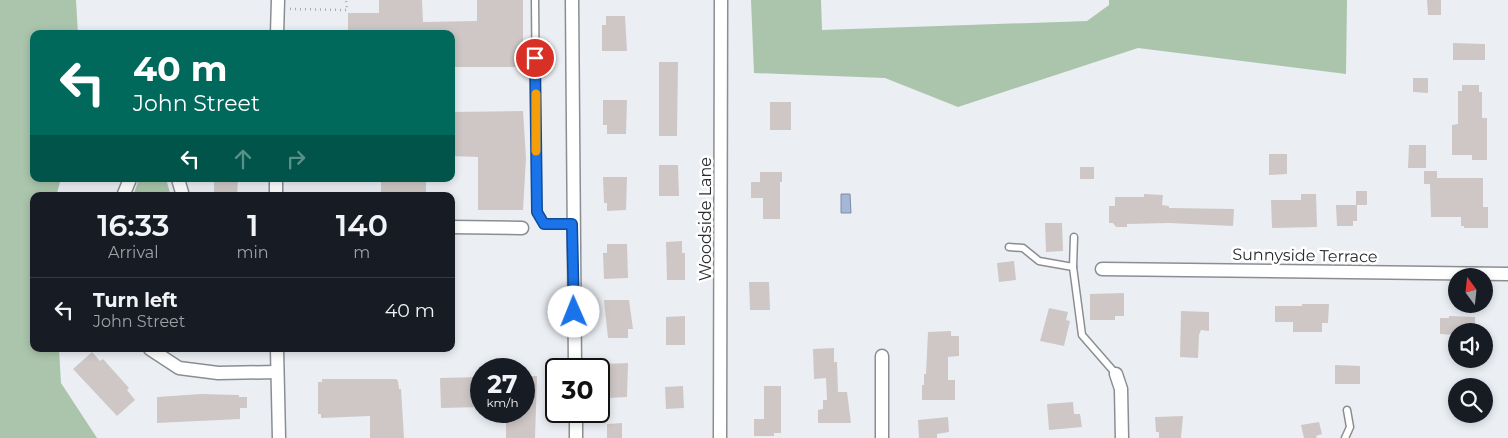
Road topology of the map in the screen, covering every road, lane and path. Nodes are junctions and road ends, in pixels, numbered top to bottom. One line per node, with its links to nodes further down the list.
1 (278, 0): 7 (street)
2 (346, 0): 6 (path)
3 (535, 0): 8 (lane)
4 (572, 0): 8 (street)
5 (721, 0): 26 (street, Woodside Lane)
6 (289, 9)
7 (277, 30)
8 (572, 224): 19 (street)
9 (455, 227): 10 (street)
10 (522, 228)
11 (1074, 237): 13 (lane)
12 (1009, 248): 13 (lane)
13 (1073, 266): 21 (lane)
14 (1102, 269): 15 (street, Sunnyside Terrace)
15 (1508, 274)
16 (155, 352): 20 (street)
17 (277, 352): 20 (street)
18 (882, 356): 27 (street)
19 (575, 358)
20 (277, 372): 24 (street)
21 (1116, 374): 28 (street)
22 (1347, 410): 29 (lane)
23 (576, 423): 25 (street)
24 (279, 438)
25 (576, 438)
26 (720, 438)
27 (882, 438)
28 (1122, 438)
29 (1345, 438)

